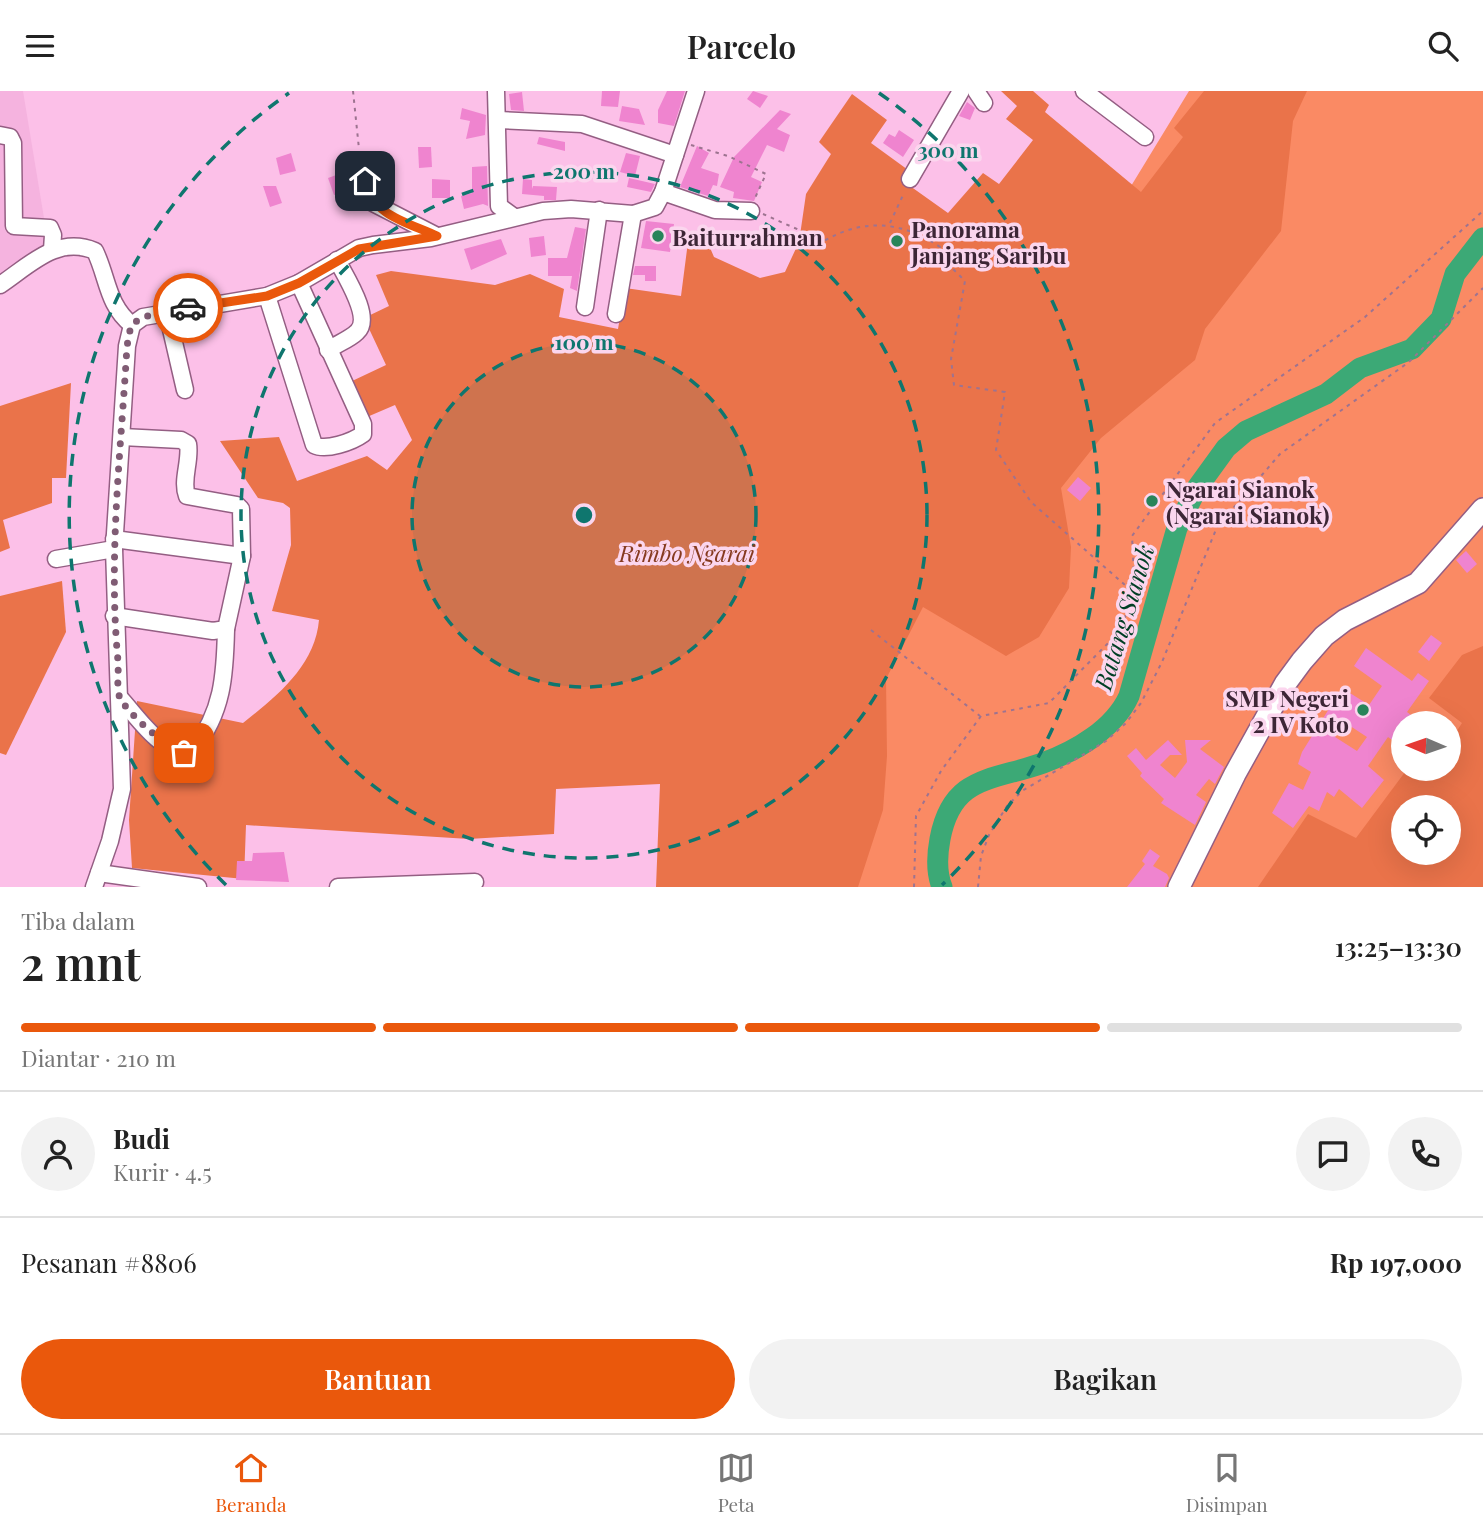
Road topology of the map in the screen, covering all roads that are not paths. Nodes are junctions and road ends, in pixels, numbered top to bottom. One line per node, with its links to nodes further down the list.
1 (496, 91): 5 (street)
2 (696, 91): 8 (street)
3 (961, 91): 10 (street)
4 (1084, 91): 7 (street)
5 (498, 120): 8 (street); 14 (street)
6 (0, 135): 17 (street)
7 (1145, 137)
8 (678, 149): 11 (street)
9 (361, 164): 16 (street)
10 (910, 179)
11 (663, 192): 13 (street); 15 (street)
12 (599, 210): 14 (street); 15 (street); 22 (street)
13 (751, 211)
14 (504, 214): 16 (street)
15 (633, 214): 24 (street)
16 (437, 236): 18 (street)
17 (52, 250): 20 (street); 25 (street)
18 (337, 260): 19 (street); 26 (street)
19 (299, 283): 21 (street); 26 (street)
20 (0, 285)
21 (267, 296): 23 (street); 26 (street)
22 (585, 307)
23 (167, 312): 25 (street); 27 (street)
24 (616, 314)
25 (131, 325): 28 (street)
26 (328, 350)
27 (185, 390)
28 (121, 437): 30 (street); 31 (street)
29 (1483, 509): 41 (main road)
30 (114, 544): 31 (street); 32 (street); 33 (street)
31 (242, 556): 34 (street)
32 (56, 559)
33 (114, 616): 34 (street); 35 (street)
34 (226, 629): 35 (street)
35 (120, 698): 36 (street)
36 (97, 880): 39 (street)
37 (475, 882): 38 (street)
38 (365, 886): 40 (street)
39 (198, 887)
40 (338, 887)
41 (1179, 887)

